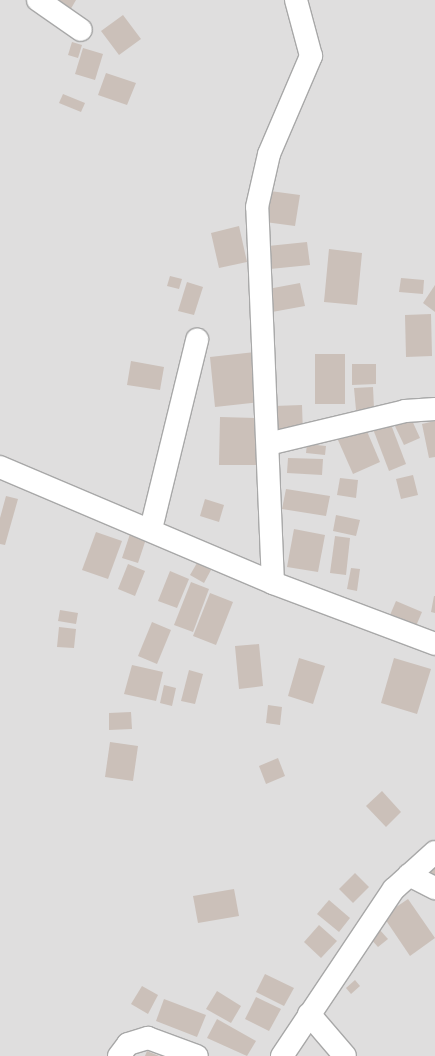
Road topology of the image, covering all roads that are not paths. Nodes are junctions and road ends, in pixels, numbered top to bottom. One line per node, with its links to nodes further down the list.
1 (38, 0): 3 (street)
2 (296, 0): 6 (street)
3 (81, 30)
4 (197, 340): 8 (street)
5 (435, 409): 6 (street)
6 (268, 444): 9 (street)
7 (0, 467): 8 (street)
8 (151, 529): 9 (street)
9 (272, 583): 10 (street)
10 (435, 644)
11 (435, 852): 12 (street)
12 (409, 875): 13 (street); 14 (street)
13 (435, 888)
14 (309, 1014): 17 (street); 18 (street)
15 (119, 1056): 16 (street)
16 (197, 1056)
17 (282, 1056)
18 (345, 1056)

